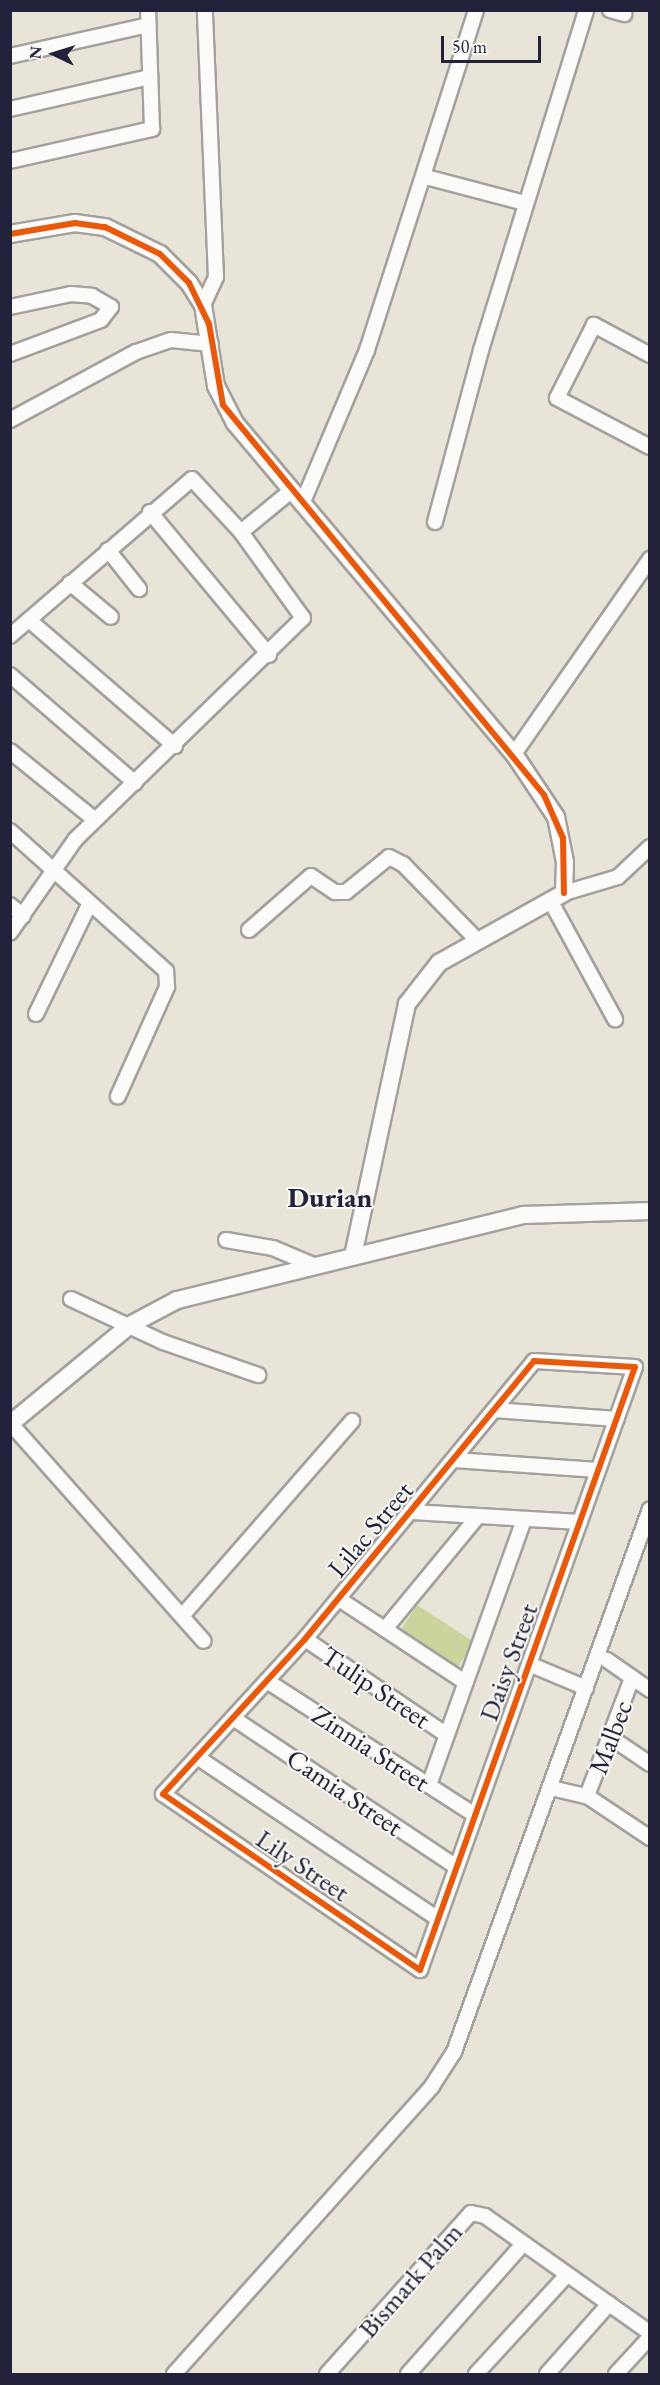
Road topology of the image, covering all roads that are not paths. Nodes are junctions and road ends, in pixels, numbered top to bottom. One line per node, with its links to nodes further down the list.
1 (205, 10): 14 (street)
2 (476, 10): 11 (street)
3 (586, 10): 12 (street)
4 (610, 10): 5 (street)
5 (624, 14)
6 (148, 18): 7 (street); 8 (street)
7 (10, 56)
8 (150, 77): 9 (street); 10 (street)
9 (10, 109)
10 (10, 161)
11 (426, 177): 12 (street); 21 (street)
12 (525, 203): 23 (street)
13 (10, 234): 14 (street)
14 (203, 305): 16 (street)
15 (10, 307): 17 (street)
16 (211, 344): 19 (street); 21 (street)
17 (10, 354)
18 (650, 355): 20 (street)
19 (10, 420)
20 (650, 447)
21 (296, 497): 24 (street); 36 (street)
22 (150, 512): 24 (street); 25 (street); 32 (street)
23 (435, 522)
24 (241, 532): 32 (street)
25 (108, 550): 27 (street); 28 (street)
26 (650, 559): 36 (street)
27 (70, 583): 29 (street); 30 (street)
28 (139, 589)
29 (111, 617)
30 (29, 620): 31 (street); 34 (street)
31 (10, 636)
32 (269, 656): 34 (street)
33 (10, 675): 37 (street)
34 (175, 746): 37 (street)
35 (10, 751): 38 (street)
36 (514, 754): 42 (street)
37 (135, 783): 38 (street)
38 (94, 819): 41 (street)
39 (10, 831): 41 (street)
40 (650, 848): 42 (street)
41 (54, 870): 43 (street); 45 (street)
42 (557, 896): 48 (street); 50 (street)
43 (90, 903): 49 (street); 51 (street)
44 (10, 905): 45 (street)
45 (23, 916): 47 (street)
46 (249, 930): 48 (street)
47 (10, 933)
48 (478, 940): 54 (street)
49 (36, 1014)
50 (615, 1019)
51 (118, 1096)
52 (650, 1211): 54 (street)
53 (226, 1240): 55 (street)
54 (353, 1255): 55 (street)
55 (313, 1265): 57 (street)
56 (71, 1299): 57 (street)
57 (130, 1325): 59 (street); 63 (street)
58 (635, 1367): 60 (street, Lilac Street); 61 (street, Daisy Street)
59 (258, 1375)
60 (494, 1410): 61 (street); 64 (street, Lilac Street)
61 (617, 1419): 65 (street, Daisy Street)
62 (352, 1421): 72 (street)
63 (11, 1424): 72 (street)
64 (454, 1460): 65 (street); 67 (street, Lilac Street)
65 (598, 1470): 70 (street, Daisy Street)
66 (650, 1509): 81 (street)
67 (412, 1512): 68 (street); 71 (street, Lilac Street)
68 (478, 1516): 69 (street); 73 (street)
69 (524, 1519): 70 (street); 80 (street)
70 (580, 1522): 77 (street, Daisy Street)
71 (339, 1599): 73 (street); 74 (street, Lilac Street)
72 (182, 1616): 75 (street)
73 (385, 1629): 80 (street)
74 (305, 1639): 79 (street, Lilac Street); 84 (street, Tulip Street)
75 (204, 1641)
76 (606, 1660): 78 (street)
77 (529, 1664): 81 (street); 92 (street, Daisy Street)
78 (632, 1678): 82 (street); 85 (street, Malbec)
79 (267, 1681): 83 (street, Lilac Street); 88 (street, Zinnia Street)
80 (465, 1682): 84 (street)
81 (585, 1688): 89 (street)
82 (650, 1690)
83 (232, 1718): 86 (street, Lilac Street); 94 (street, Camia Street)
84 (447, 1735): 88 (street)
85 (610, 1737): 87 (street); 91 (street, Malbec)
86 (197, 1757): 90 (street, Lilac Street); 95 (street, Lily Street)
87 (650, 1764)
88 (429, 1785): 92 (street, Zinnia Street)
89 (551, 1788): 91 (street); 102 (street)
90 (163, 1794): 96 (street, Lily Street)
91 (587, 1796): 93 (street)
92 (475, 1815): 94 (street, Daisy Street)
93 (650, 1838)
94 (456, 1867): 95 (street, Daisy Street)
95 (438, 1919): 96 (street, Daisy Street)
96 (420, 1970)
97 (523, 2244): 98 (street, Bismark Palm); 103 (street, Bismark Palm); 104 (street)
98 (566, 2276): 99 (street, Bismark Palm); 105 (street)
99 (609, 2304): 100 (street, Bismark Palm); 106 (street)
100 (650, 2332)
101 (650, 2337): 107 (street)
102 (174, 2374)
103 (327, 2374)
104 (408, 2374)
105 (476, 2374)
106 (547, 2374)
107 (616, 2374)

